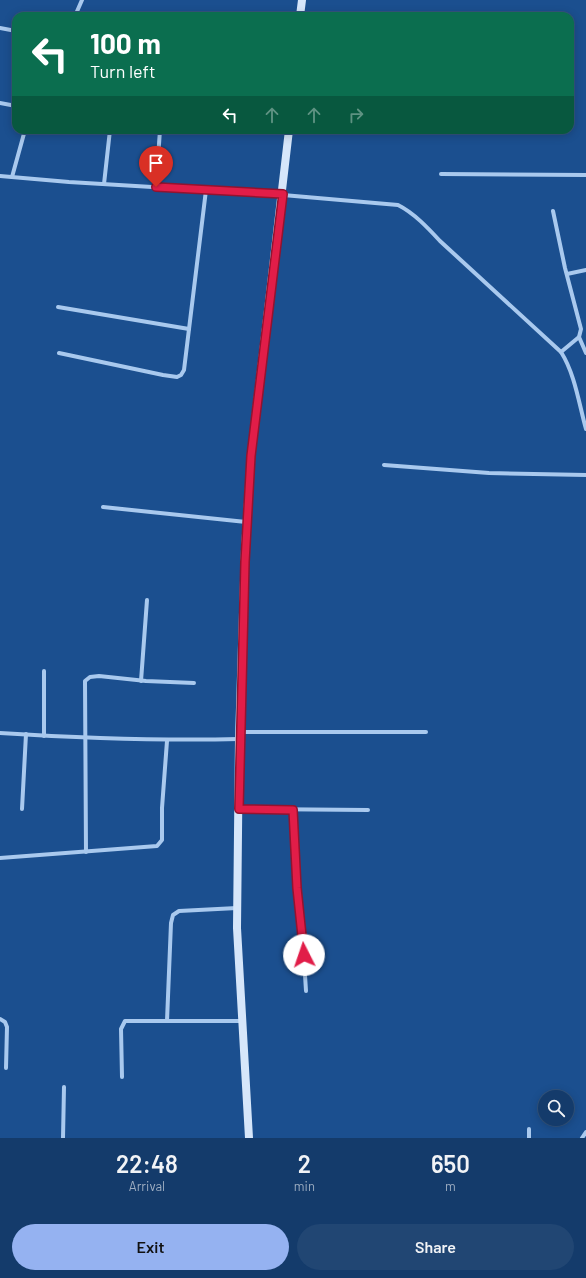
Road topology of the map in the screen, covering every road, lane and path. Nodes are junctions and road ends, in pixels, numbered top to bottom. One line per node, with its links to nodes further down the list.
1 (82, 0): 3 (street)
2 (302, 0): 4 (main road)
3 (77, 12)
4 (300, 12)
5 (0, 28): 6 (street)
6 (12, 30)
7 (0, 103): 8 (street)
8 (12, 105)
9 (24, 134): 16 (street)
10 (110, 134): 17 (street)
11 (160, 134): 18 (street)
12 (289, 134): 20 (main road)
13 (440, 174): 14 (street)
14 (586, 175)
15 (0, 176): 16 (street)
16 (12, 177): 17 (street)
17 (104, 184): 18 (street)
18 (156, 187): 19 (street)
19 (206, 190): 20 (street); 25 (street)
20 (283, 194): 27 (street); 34 (main road)
21 (553, 211): 23 (street)
22 (586, 270): 23 (street)
23 (567, 274): 26 (street)
24 (58, 307): 25 (street)
25 (189, 329): 28 (street)
26 (579, 337): 27 (street); 29 (street)
27 (561, 352): 30 (street)
28 (59, 353)
29 (586, 353)
30 (586, 429)
31 (384, 464): 32 (street)
32 (586, 475)
33 (103, 507): 34 (street)
34 (247, 522): 42 (main road)
35 (147, 600): 37 (street)
36 (44, 671): 43 (street)
37 (141, 681): 38 (street); 44 (street)
38 (194, 683)
39 (426, 732): 42 (street)
40 (0, 733): 41 (street)
41 (26, 734): 43 (street); 46 (street)
42 (239, 735): 45 (street); 47 (main road)
43 (44, 736): 44 (street)
44 (86, 738): 45 (street); 50 (street)
45 (167, 741): 50 (street)
46 (22, 809)
47 (239, 809): 48 (street); 52 (main road)
48 (293, 810): 49 (street); 53 (street)
49 (368, 810)
50 (86, 852): 51 (street)
51 (0, 858)
52 (238, 908): 55 (street); 56 (main road)
53 (306, 991)
54 (0, 1019): 57 (street)
55 (167, 1021): 56 (street); 58 (street)
56 (243, 1021): 63 (main road)
57 (6, 1068)
58 (122, 1077)
59 (64, 1087): 62 (street)
60 (529, 1129): 64 (street)
61 (586, 1132): 65 (street)
62 (62, 1138)
63 (249, 1138)
64 (529, 1138)
65 (582, 1138)

